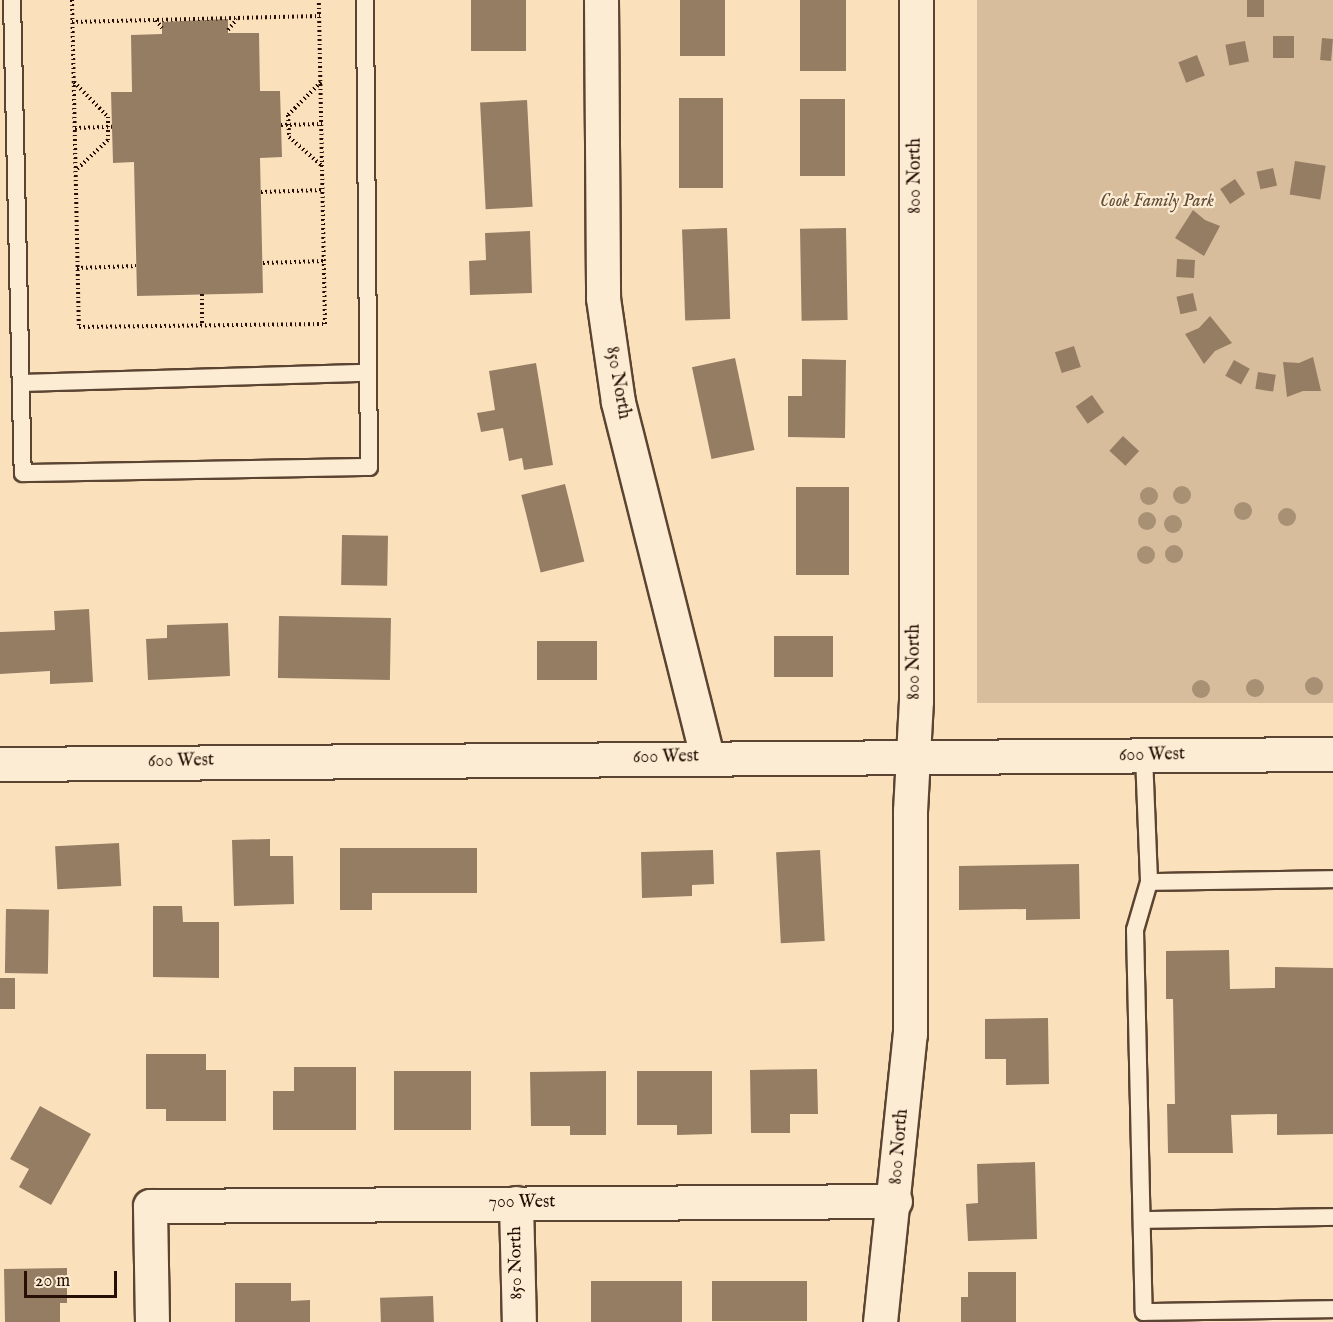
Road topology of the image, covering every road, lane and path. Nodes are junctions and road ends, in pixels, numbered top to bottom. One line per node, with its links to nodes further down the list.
1 (12, 0): 31 (lane)
2 (72, 0): 10 (path)
3 (319, 0): 7 (path)
4 (365, 0): 30 (lane)
5 (602, 0): 34 (street, 850 North)
6 (916, 0): 35 (street, 800 North)
7 (320, 16): 8 (path); 13 (path)
8 (238, 18): 9 (path); 12 (path)
9 (155, 20): 10 (path); 11 (path)
10 (72, 22): 14 (path)
11 (162, 28)
12 (228, 30)
13 (321, 81): 15 (path); 17 (path)
14 (74, 82): 18 (path); 19 (path)
15 (322, 124): 17 (path); 20 (path)
16 (281, 125): 17 (path)
17 (288, 125): 20 (path)
18 (75, 128): 19 (path); 21 (path)
19 (110, 128): 21 (path)
20 (322, 166): 22 (path)
21 (75, 171): 27 (path)
22 (323, 190): 23 (path); 24 (path)
23 (261, 192)
24 (324, 261): 25 (path); 29 (path)
25 (263, 263)
26 (136, 266): 27 (path)
27 (77, 268): 29 (path)
28 (202, 294): 29 (path)
29 (202, 326)
30 (367, 373): 31 (lane); 31 (lane)
31 (21, 383)
32 (1333, 754): 33 (street, 600 West)
33 (1144, 756): 35 (street, 600 West); 38 (lane)
34 (707, 757): 35 (street, 600 West); 36 (street, 600 West)
35 (912, 758): 39 (street, 800 North)
36 (0, 764)
37 (1333, 879): 38 (lane)
38 (1149, 882): 42 (lane)
39 (895, 1201): 40 (street, 700 West); 46 (street, 800 North)
40 (516, 1203): 44 (street, 700 West); 45 (street, 850 North)
41 (1333, 1217): 42 (lane)
42 (1142, 1220): 43 (lane)
43 (1333, 1309)
44 (152, 1322)
45 (519, 1322)
46 (880, 1322)

